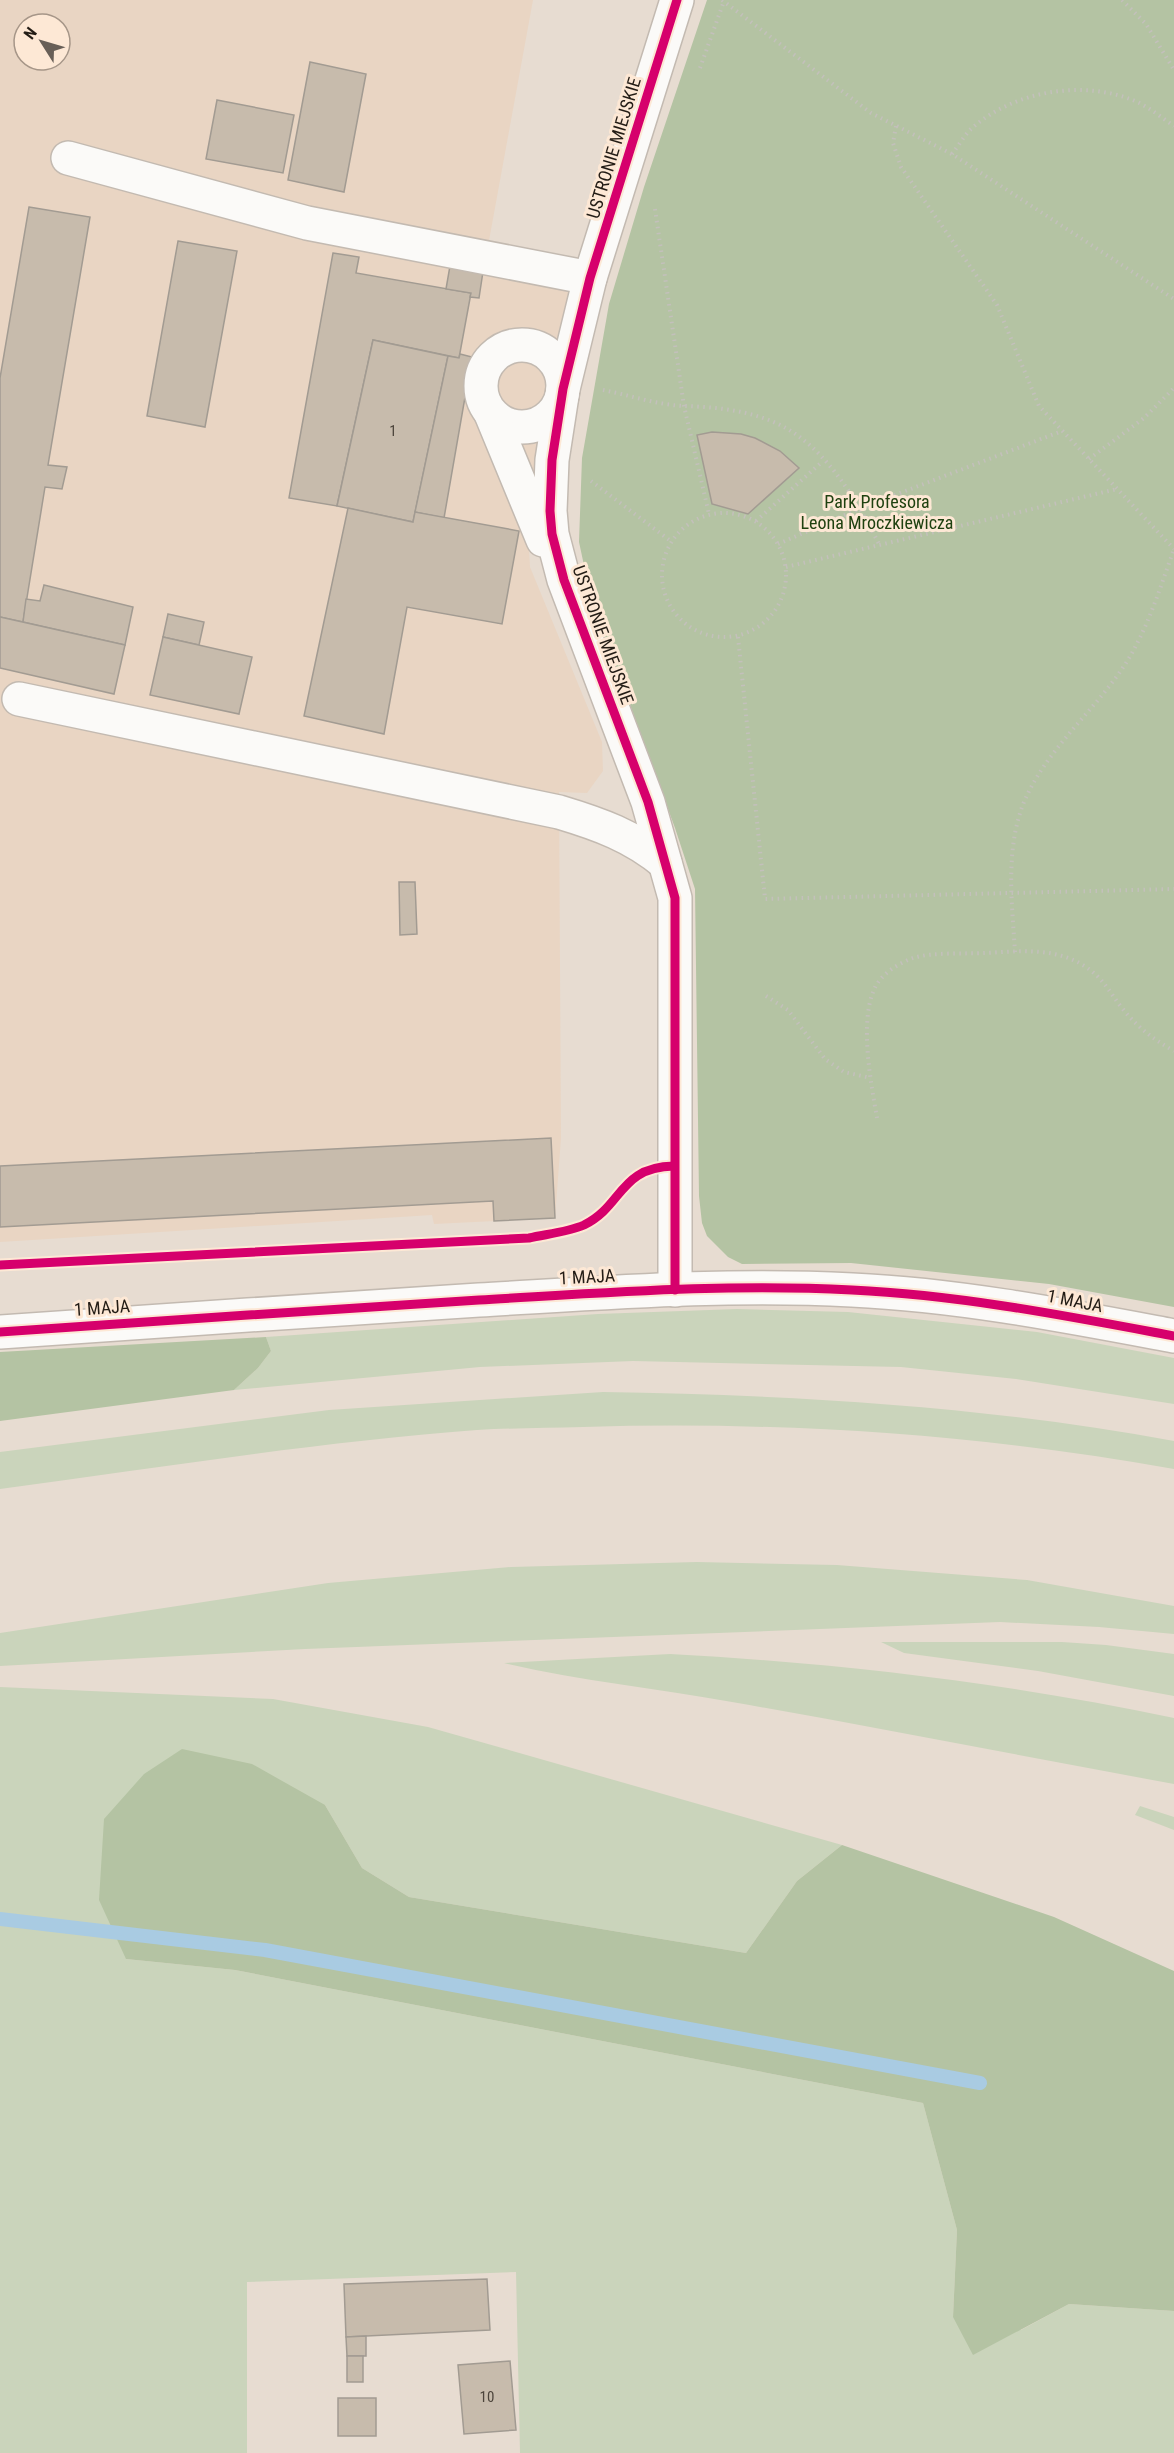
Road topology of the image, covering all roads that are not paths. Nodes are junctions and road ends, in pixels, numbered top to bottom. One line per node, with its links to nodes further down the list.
1 (677, 0): 3 (street, USTRONIE MIEJSKIE)
2 (68, 158): 3 (street)
3 (590, 278): 4 (street, USTRONIE MIEJSKIE)
4 (563, 389): 5 (street); 5 (street); 6 (street, USTRONIE MIEJSKIE)
5 (491, 414): 6 (street)
6 (571, 602): 8 (street, USTRONIE MIEJSKIE)
7 (19, 699): 8 (street)
8 (665, 863): 9 (street, USTRONIE MIEJSKIE)
9 (675, 1290): 10 (street, 1 MAJA); 11 (street, 1 MAJA)
10 (0, 1332)
11 (1174, 1336)

